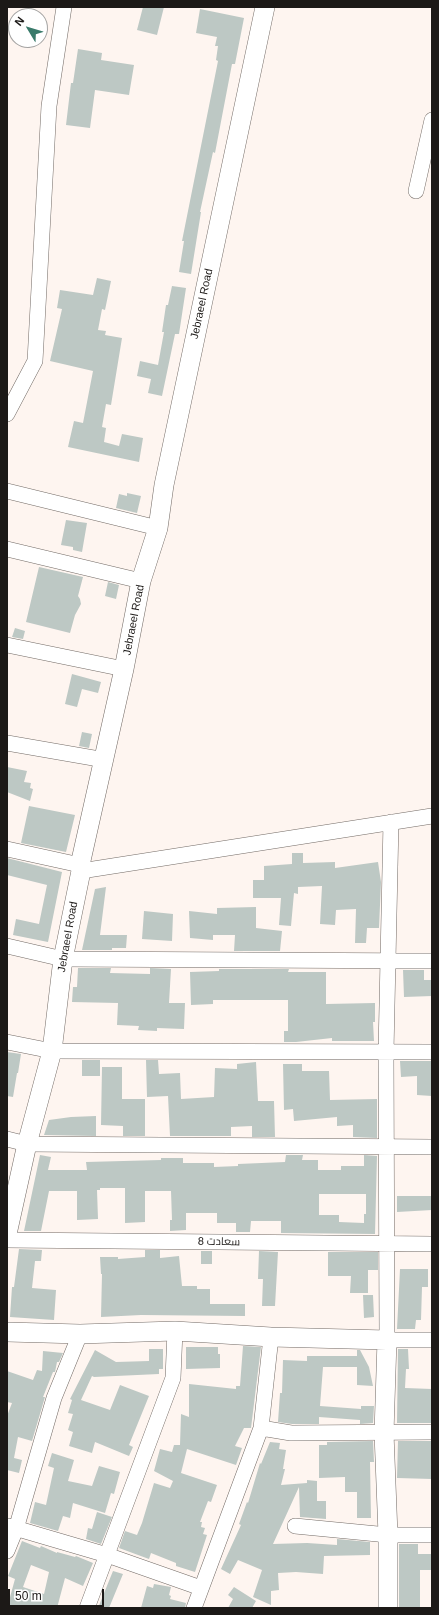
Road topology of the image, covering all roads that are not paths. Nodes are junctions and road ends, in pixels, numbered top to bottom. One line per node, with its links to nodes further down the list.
1 (64, 7): 5 (street)
2 (265, 7): 7 (main road, Jebraeel Road)
3 (432, 120): 4 (street)
4 (416, 191)
5 (7, 414)
6 (7, 491): 7 (street)
7 (158, 528): 9 (main road, Jebraeel Road)
8 (7, 549): 9 (street)
9 (141, 581): 11 (main road, Jebraeel Road)
10 (7, 645): 11 (street)
11 (124, 669): 13 (main road, Jebraeel Road)
12 (7, 742): 13 (street)
13 (105, 760): 17 (main road, Jebraeel Road)
14 (432, 816): 15 (street)
15 (391, 822): 17 (street); 20 (street)
16 (7, 848): 17 (street)
17 (81, 868): 19 (main road, Jebraeel Road)
18 (7, 946): 19 (street)
19 (64, 959): 20 (street); 23 (main road, Jebraeel Road)
20 (387, 960): 21 (street); 24 (street)
21 (432, 961)
22 (7, 1042): 23 (street)
23 (52, 1051): 24 (street); 27 (main road, Jebraeel Road)
24 (386, 1051): 25 (street); 28 (street)
25 (432, 1052)
26 (7, 1139): 27 (street)
27 (26, 1144): 28 (street); 30 (main road, Jebraeel Road)
28 (385, 1146): 29 (street); 32 (street)
29 (432, 1147)
30 (7, 1234)
31 (7, 1240): 32 (street, سعادت 8)
32 (387, 1244): 33 (street, سعادت 8); 38 (street)
33 (432, 1244)
34 (175, 1331): 36 (main road); 37 (main road); 48 (street)
35 (7, 1332): 36 (main road)
36 (80, 1334): 44 (street)
37 (271, 1337): 38 (main road); 40 (street)
38 (387, 1340): 39 (street); 42 (main road)
39 (432, 1340)
40 (261, 1428): 42 (street); 49 (street)
41 (432, 1432): 42 (street)
42 (384, 1433): 46 (main road)
43 (295, 1526): 46 (street)
44 (12, 1527): 47 (street); 48 (street)
45 (432, 1534): 46 (street)
46 (388, 1535): 52 (main road)
47 (7, 1551)
48 (108, 1555): 49 (street); 50 (street)
49 (201, 1588): 51 (street)
50 (87, 1608)
51 (194, 1608)
52 (388, 1608)

